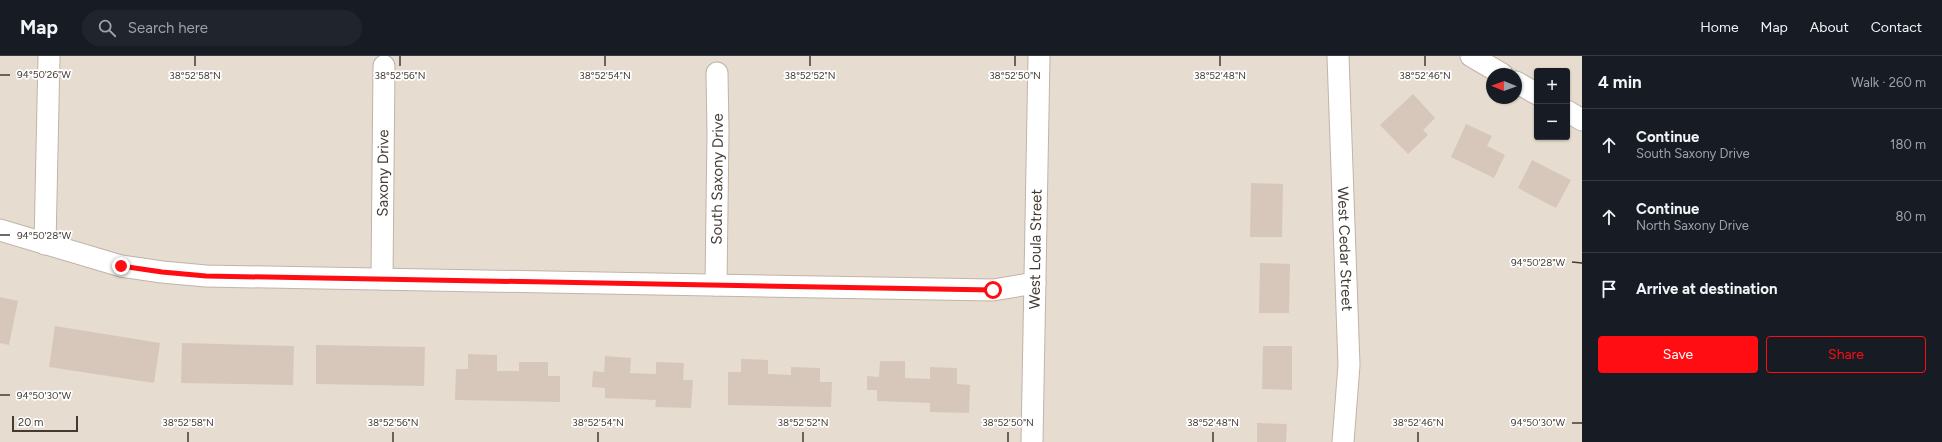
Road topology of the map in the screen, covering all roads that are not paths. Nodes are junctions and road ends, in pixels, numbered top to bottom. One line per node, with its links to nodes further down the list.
1 (1039, 56): 15 (street, West Loula Street)
2 (1338, 56): 18 (street, West Cedar Street)
3 (1471, 56): 6 (street)
4 (49, 57): 13 (street)
5 (384, 66): 14 (street, Saxony Drive)
6 (1492, 68)
7 (717, 73): 16 (street, South Saxony Drive)
8 (1522, 85): 9 (street)
9 (1534, 92)
10 (1570, 113): 11 (street)
11 (1582, 120)
12 (0, 230): 13 (street)
13 (45, 244): 14 (street)
14 (382, 279): 16 (street)
15 (1035, 283): 16 (street); 17 (street, West Loula Street)
16 (716, 285)
17 (1032, 442)
18 (1343, 442)

